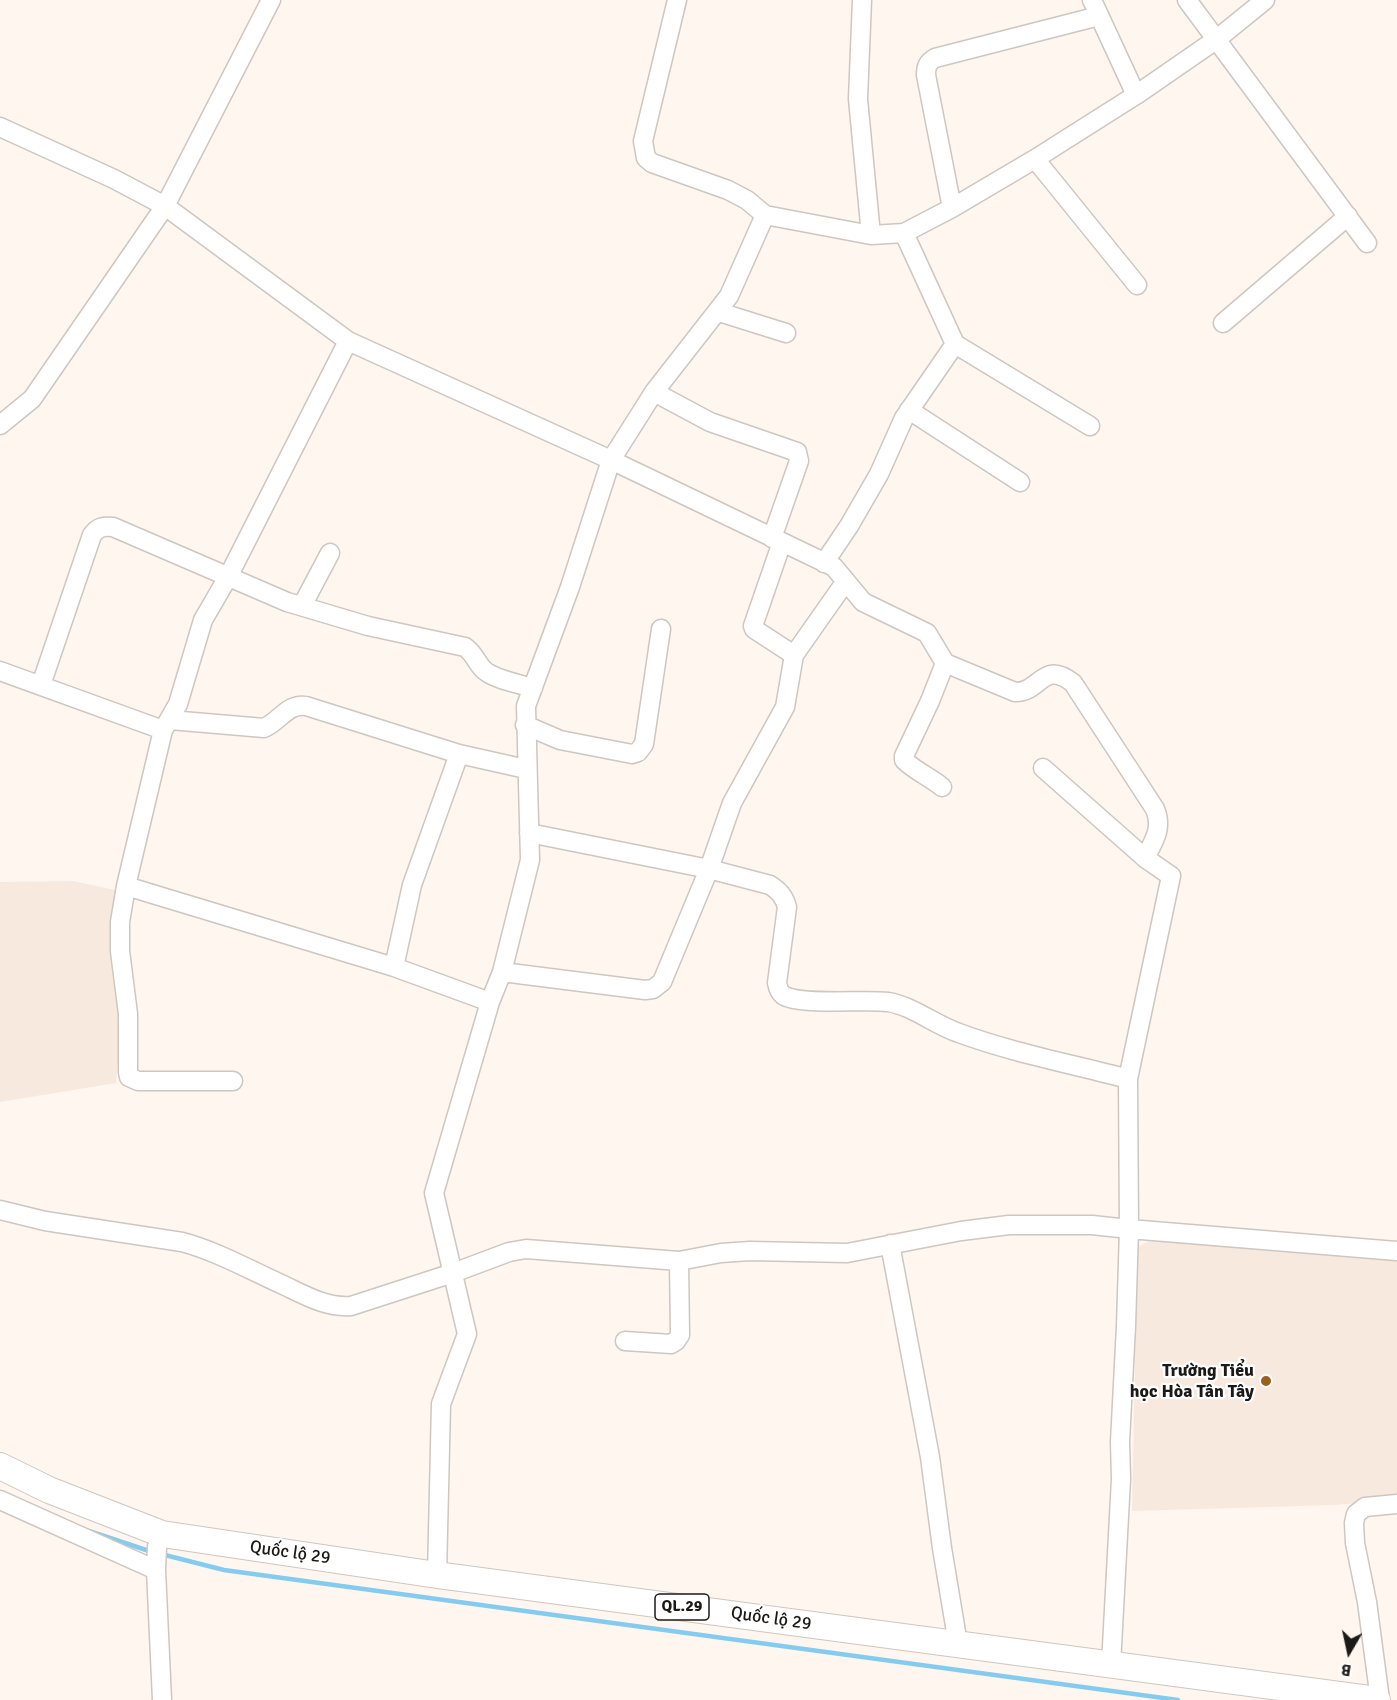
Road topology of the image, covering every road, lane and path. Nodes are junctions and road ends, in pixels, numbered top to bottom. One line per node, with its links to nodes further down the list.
1 (272, 0): 11 (street)
2 (677, 0): 13 (street)
3 (862, 0): 16 (street)
4 (1187, 0): 7 (street)
5 (1264, 0): 7 (street)
6 (1096, 8): 8 (street); 12 (street)
7 (1218, 39): 8 (street); 14 (street)
8 (1136, 95): 10 (street)
9 (0, 127): 11 (street)
10 (1035, 159): 12 (street); 18 (street)
11 (165, 206): 22 (street); 26 (street)
12 (952, 208): 15 (street)
13 (765, 215): 16 (street); 19 (street)
14 (1348, 216): 17 (street); 20 (street)
15 (904, 233): 16 (street); 23 (street)
16 (871, 235)
17 (1366, 243)
18 (1137, 285)
19 (719, 312): 21 (street); 24 (street)
20 (1223, 323)
21 (786, 333)
22 (348, 341): 28 (street); 33 (street)
23 (954, 344): 25 (street); 27 (street)
24 (654, 392): 28 (street); 30 (street)
25 (909, 410): 29 (street); 32 (street)
26 (0, 425)
27 (1090, 426)
28 (611, 460): 30 (street); 41 (street)
29 (1020, 482)
30 (777, 540): 32 (street); 37 (street)
31 (330, 554): 35 (street)
32 (824, 563): 34 (street)
33 (228, 577): 35 (street); 40 (street); 42 (street)
34 (846, 581): 37 (street); 38 (street)
35 (302, 606): 41 (street)
36 (661, 629): 43 (street)
37 (794, 655): 50 (street)
38 (945, 663): 47 (street); 49 (street)
39 (0, 671): 40 (street)
40 (42, 685): 42 (street)
41 (533, 688): 43 (street)
42 (167, 725): 44 (street); 51 (street)
43 (525, 725): 46 (street)
44 (459, 754): 46 (street); 52 (street)
45 (1043, 768): 49 (street)
46 (526, 769): 48 (street)
47 (942, 787)
48 (529, 833): 50 (street); 53 (street)
49 (1145, 858): 55 (street)
50 (709, 869): 53 (street); 55 (street)
51 (126, 886): 52 (street); 56 (street)
52 (394, 967): 54 (street)
53 (502, 972): 54 (street)
54 (490, 1002): 62 (street)
55 (1128, 1079): 58 (street)
56 (233, 1081)
57 (0, 1210): 62 (street)
58 (1129, 1228): 59 (street); 60 (street); 71 (street)
59 (890, 1244): 61 (street); 70 (street)
60 (1397, 1251)
61 (678, 1261): 62 (street); 63 (street)
62 (453, 1273): 69 (street)
63 (625, 1341)
64 (0, 1466): 67 (highway, Quốc lộ 29 / QL.29)
65 (0, 1500): 68 (street)
66 (1397, 1504): 73 (street)
67 (159, 1540): 68 (street); 69 (highway, Quốc lộ 29 / QL.29)
68 (156, 1570): 72 (street)
69 (437, 1575): 70 (highway, Quốc lộ 29 / QL.29)
70 (958, 1644): 71 (highway, Quốc lộ 29 / QL.29)
71 (1111, 1665): 73 (highway, Quốc lộ 29 / QL.29)
72 (162, 1700)
73 (1378, 1700)

